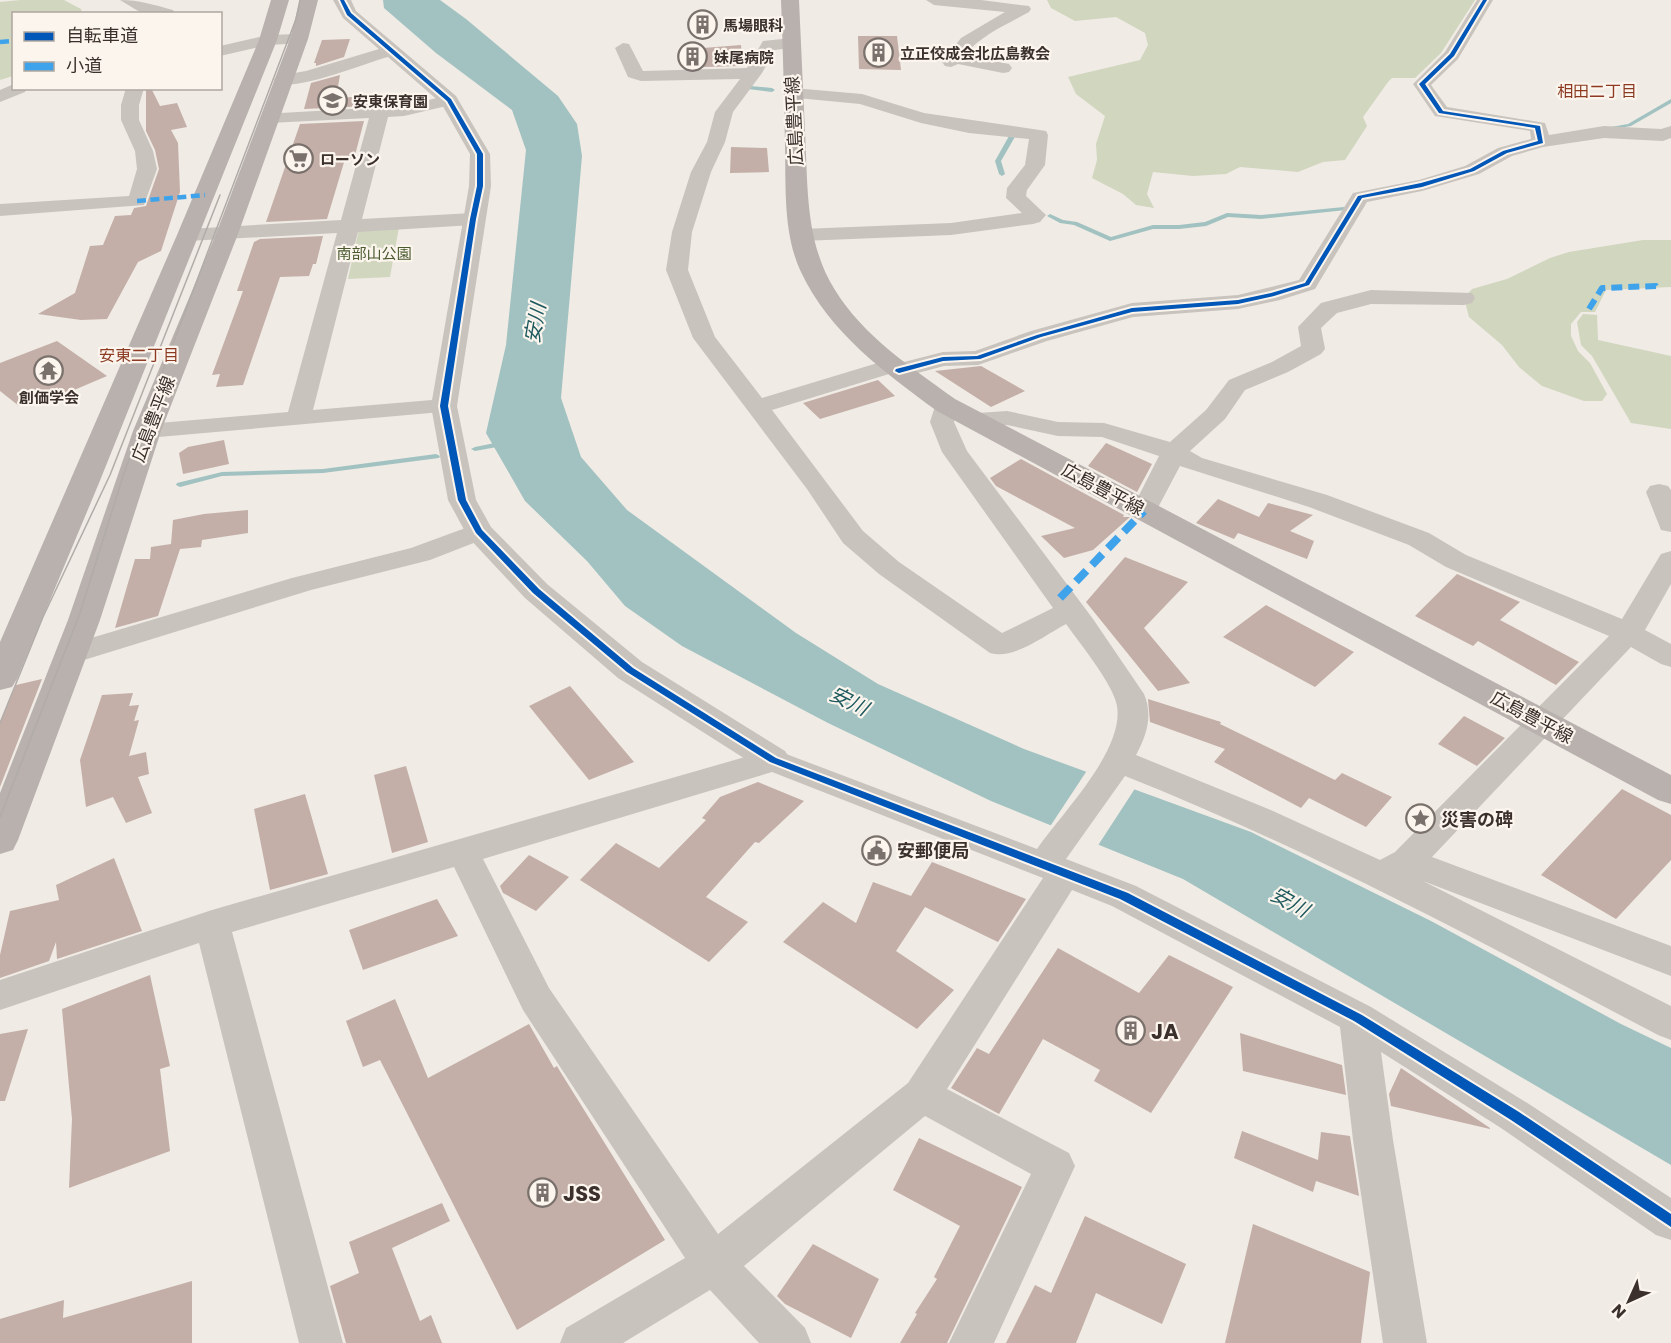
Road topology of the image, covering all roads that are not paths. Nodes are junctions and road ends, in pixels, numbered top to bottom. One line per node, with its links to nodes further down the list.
1 (128, 0): 9 (street)
2 (181, 0): 10 (street)
3 (280, 0): 12 (main road, 広島豊平線)
4 (309, 0): 11 (main road, 広島豊平線)
5 (342, 0): 16 (street)
6 (790, 0): 13 (main road, 広島豊平線)
7 (934, 0): 17 (street)
8 (1485, 0): 28 (street)
9 (152, 12)
10 (167, 12)
11 (299, 39): 12 (street); 19 (main road, 広島豊平線)
12 (268, 40): 15 (street); 33 (main road, 広島豊平線)
13 (792, 43): 18 (street); 22 (main road, 広島豊平線)
14 (623, 48): 18 (street)
15 (222, 51)
16 (389, 51): 19 (street); 24 (street)
17 (1003, 68)
18 (753, 73): 43 (street)
19 (284, 80): 26 (main road, 広島豊平線)
20 (15, 90): 23 (street)
21 (134, 90): 29 (street)
22 (793, 93): 34 (main road, 広島豊平線); 34 (street)
23 (0, 97)
24 (449, 100): 25 (street); 30 (street)
25 (380, 112): 26 (street); 31 (street)
26 (269, 118): 32 (main road, 広島豊平線)
27 (1671, 132): 28 (street)
28 (1541, 142): 35 (street)
29 (0, 210)
30 (473, 219): 31 (street); 42 (street)
31 (350, 226): 32 (street); 44 (street)
32 (227, 234): 33 (street); 46 (main road, 広島豊平線)
33 (188, 235): 57 (main road, 広島豊平線)
34 (802, 235): 40 (main road, 広島豊平線)
35 (1307, 284): 36 (street); 38 (street)
36 (1272, 295): 39 (street); 40 (street)
37 (1464, 298): 38 (street)
38 (1359, 300): 39 (street)
39 (1310, 332): 47 (street)
40 (897, 368): 41 (main road, 広島豊平線); 43 (street)
41 (946, 405): 45 (main road, 広島豊平線); 53 (street)
42 (444, 406): 44 (street); 51 (street)
43 (757, 407): 53 (street)
44 (298, 419): 46 (street)
45 (972, 419): 47 (street); 49 (main road, 広島豊平線)
46 (147, 431): 55 (main road, 広島豊平線)
47 (1174, 452): 49 (street); 54 (street)
48 (1659, 492): 50 (street)
49 (1144, 511): 58 (main road, 広島豊平線)
50 (1671, 524)
51 (479, 531): 55 (street); 59 (street)
52 (1671, 560): 54 (street)
53 (1071, 610): 60 (street)
54 (1628, 633): 56 (street); 58 (street)
55 (71, 654): 62 (main road, 広島豊平線)
56 (1671, 657)
57 (1, 676)
58 (1543, 723): 61 (main road, 広島豊平線); 65 (street)
59 (773, 760): 63 (street); 64 (street)
60 (1115, 767): 64 (street); 65 (street)
61 (1671, 791)
62 (0, 840)
63 (463, 852): 66 (street); 73 (street)
64 (1054, 864): 69 (street); 71 (street)
65 (1394, 868): 67 (street); 70 (street)
66 (212, 924): 68 (street); 74 (street)
67 (1671, 961)
68 (0, 995)
69 (1358, 1018): 72 (street); 78 (street)
70 (1671, 1024)
71 (922, 1095): 73 (street); 77 (street)
72 (1671, 1221)
73 (714, 1264): 75 (street); 76 (street)
74 (321, 1343)
75 (582, 1343)
76 (789, 1343)
77 (971, 1343)
78 (1405, 1343)

